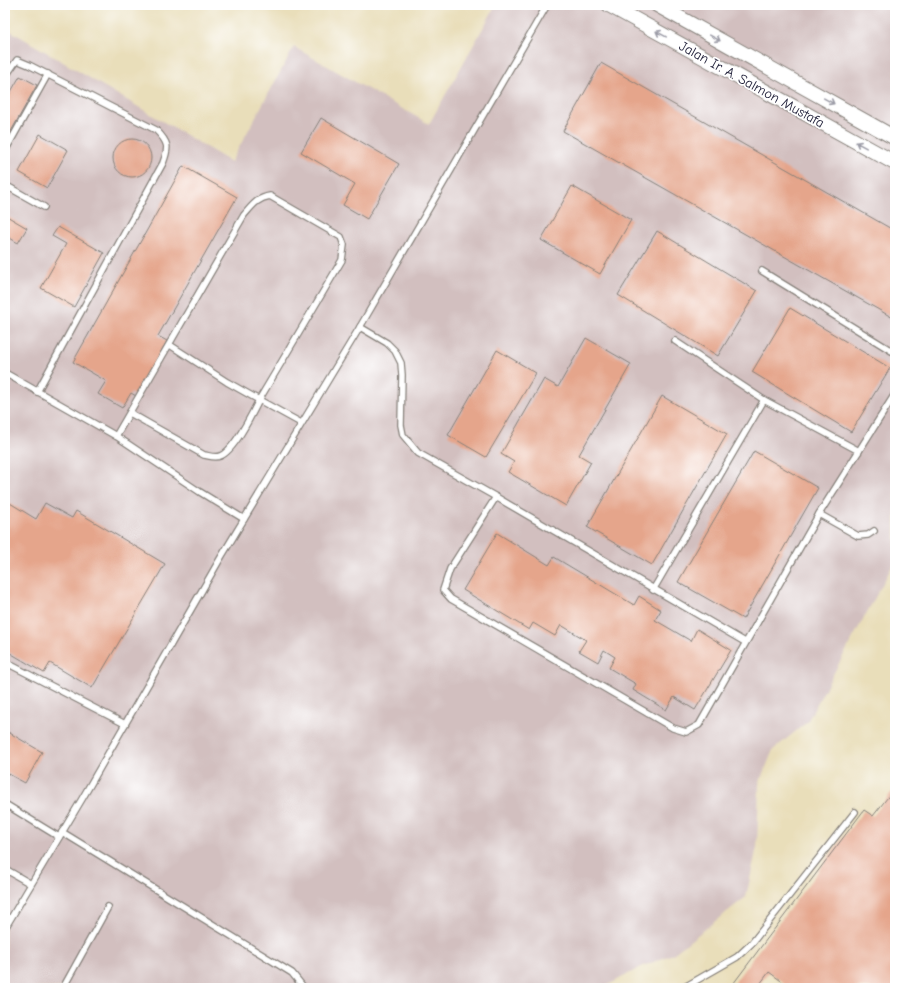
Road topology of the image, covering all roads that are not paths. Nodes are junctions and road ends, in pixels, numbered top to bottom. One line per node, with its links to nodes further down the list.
1 (547, 5): 12 (lane)
2 (609, 5): 8 (street, Jalan Ir. A. Salmon Mustafa, one-way to 2)
3 (657, 5): 6 (street, Jalan Ir. A. Salmon Mustafa, one-way to 6)
4 (48, 74): 5 (lane); 7 (lane); 17 (lane)
5 (5, 77)
6 (895, 138)
7 (5, 151)
8 (895, 163)
9 (5, 185): 10 (lane)
10 (44, 207)
11 (762, 271): 15 (lane)
12 (360, 327): 22 (lane); 25 (lane)
13 (675, 341): 20 (lane)
14 (170, 345): 19 (lane); 19 (lane); 21 (lane)
15 (895, 353)
16 (5, 373): 17 (lane)
17 (37, 392): 23 (lane)
18 (895, 394): 24 (lane)
19 (259, 400): 21 (lane); 22 (lane)
20 (764, 400): 24 (lane); 29 (lane)
21 (130, 413): 23 (lane)
22 (301, 424): 27 (lane)
23 (116, 436): 27 (lane)
24 (859, 451): 26 (lane)
25 (496, 497): 29 (lane); 30 (lane)
26 (819, 514): 28 (lane); 30 (lane)
27 (244, 519): 32 (lane)
28 (874, 531)
29 (653, 590): 30 (lane)
30 (745, 642)
31 (5, 662): 32 (lane)
32 (125, 724): 35 (lane)
33 (5, 804): 35 (lane)
34 (855, 812): 42 (lane)
35 (61, 834): 37 (lane); 41 (lane)
36 (5, 869): 37 (lane)
37 (31, 884): 39 (lane)
38 (108, 907): 40 (lane)
39 (5, 928)
40 (63, 988)
41 (304, 988)
42 (683, 988)

